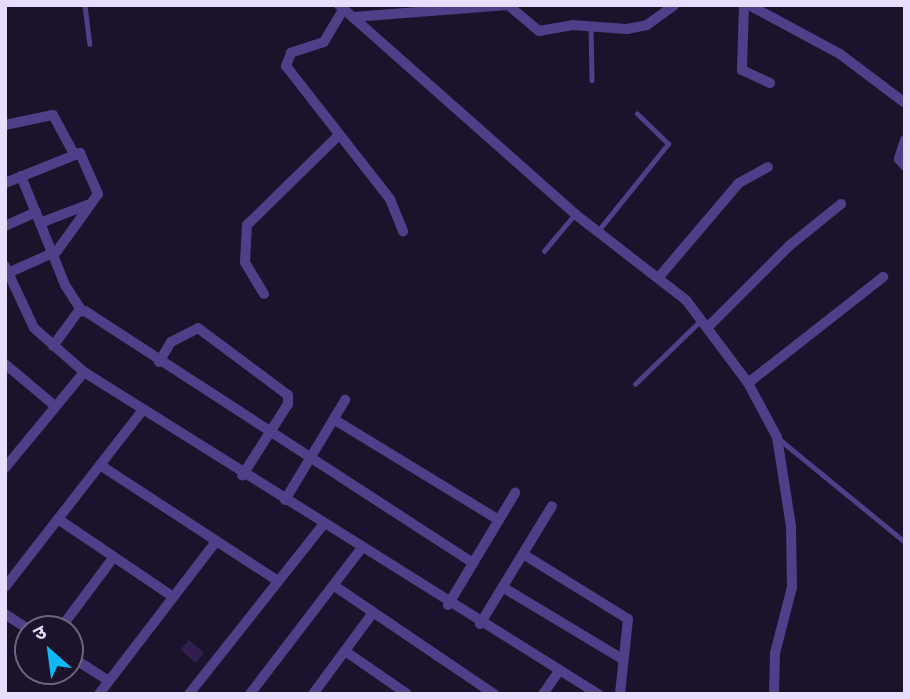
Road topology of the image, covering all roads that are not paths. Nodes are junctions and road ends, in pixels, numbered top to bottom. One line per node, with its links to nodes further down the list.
1 (85, 5): 9 (lane)
2 (656, 5): 6 (street)
3 (675, 5): 6 (street)
4 (746, 5): 11 (street); 12 (street)
5 (341, 7): 7 (street); 15 (street)
6 (663, 15): 8 (street)
7 (353, 17): 8 (street); 25 (street)
8 (591, 27): 10 (lane)
9 (90, 44)
10 (592, 80)
11 (769, 83)
12 (905, 103)
13 (637, 114): 29 (lane)
14 (5, 125): 17 (street)
15 (339, 135): 28 (street); 35 (street)
16 (905, 140): 18 (street)
17 (74, 154): 20 (street); 23 (street)
18 (905, 166)
19 (768, 167): 33 (street)
20 (20, 176): 21 (street); 24 (street)
21 (5, 183)
22 (841, 204): 37 (street)
23 (87, 205): 26 (street); 31 (street)
24 (36, 212): 26 (street); 27 (street)
25 (575, 214): 29 (street); 30 (lane)
26 (40, 223): 31 (street)
27 (5, 226)
28 (403, 231)
29 (598, 231): 33 (street)
30 (544, 251)
31 (52, 254): 32 (street); 36 (street)
32 (7, 270): 38 (street)
33 (659, 277): 37 (street)
34 (883, 278): 42 (street)
35 (264, 294)
36 (81, 310): 38 (street); 39 (street)
37 (705, 323): 42 (street); 43 (lane)
38 (53, 346): 41 (street)
39 (159, 362): 48 (street); 48 (street)
40 (5, 364): 45 (street)
41 (84, 373): 45 (street); 46 (street)
42 (748, 383): 49 (street)
43 (635, 384)
44 (345, 400): 47 (street)
45 (55, 406): 52 (street)
46 (143, 410): 51 (street); 53 (street)
47 (335, 419): 50 (street); 58 (street)
48 (269, 434): 50 (street); 53 (street)
49 (777, 437): 60 (lane); 90 (street)
50 (311, 458): 55 (street); 65 (street)
51 (100, 465): 57 (street); 61 (street)
52 (5, 468)
53 (242, 476): 55 (street)
54 (515, 493): 58 (street)
55 (285, 500): 59 (street)
56 (552, 506): 63 (street)
57 (58, 519): 64 (street); 67 (street)
58 (499, 520): 65 (street)
59 (323, 525): 62 (street); 66 (street)
60 (905, 542)
61 (215, 543): 66 (street); 70 (street)
62 (360, 550): 68 (street); 71 (street)
63 (523, 554): 69 (street); 76 (street)
64 (113, 558): 70 (street); 73 (street)
65 (473, 563): 71 (street)
66 (278, 581): 84 (street)
67 (5, 587)
68 (335, 587): 72 (street); 85 (street)
69 (503, 588): 74 (street); 76 (street)
70 (173, 597): 79 (street)
71 (448, 605): 74 (street)
72 (372, 614): 75 (street); 80 (street)
73 (70, 615)
74 (480, 624): 78 (street)
75 (345, 650): 81 (street); 86 (street)
76 (622, 659): 89 (street)
77 (84, 665): 79 (street)
78 (559, 671): 82 (street); 88 (street)
79 (109, 681): 83 (street)
80 (481, 690): 87 (street)
81 (315, 693)
82 (595, 693)
83 (99, 694)
84 (189, 694)
85 (250, 694)
86 (407, 694)
87 (494, 694)
88 (543, 694)
89 (620, 694)
90 (774, 694)

